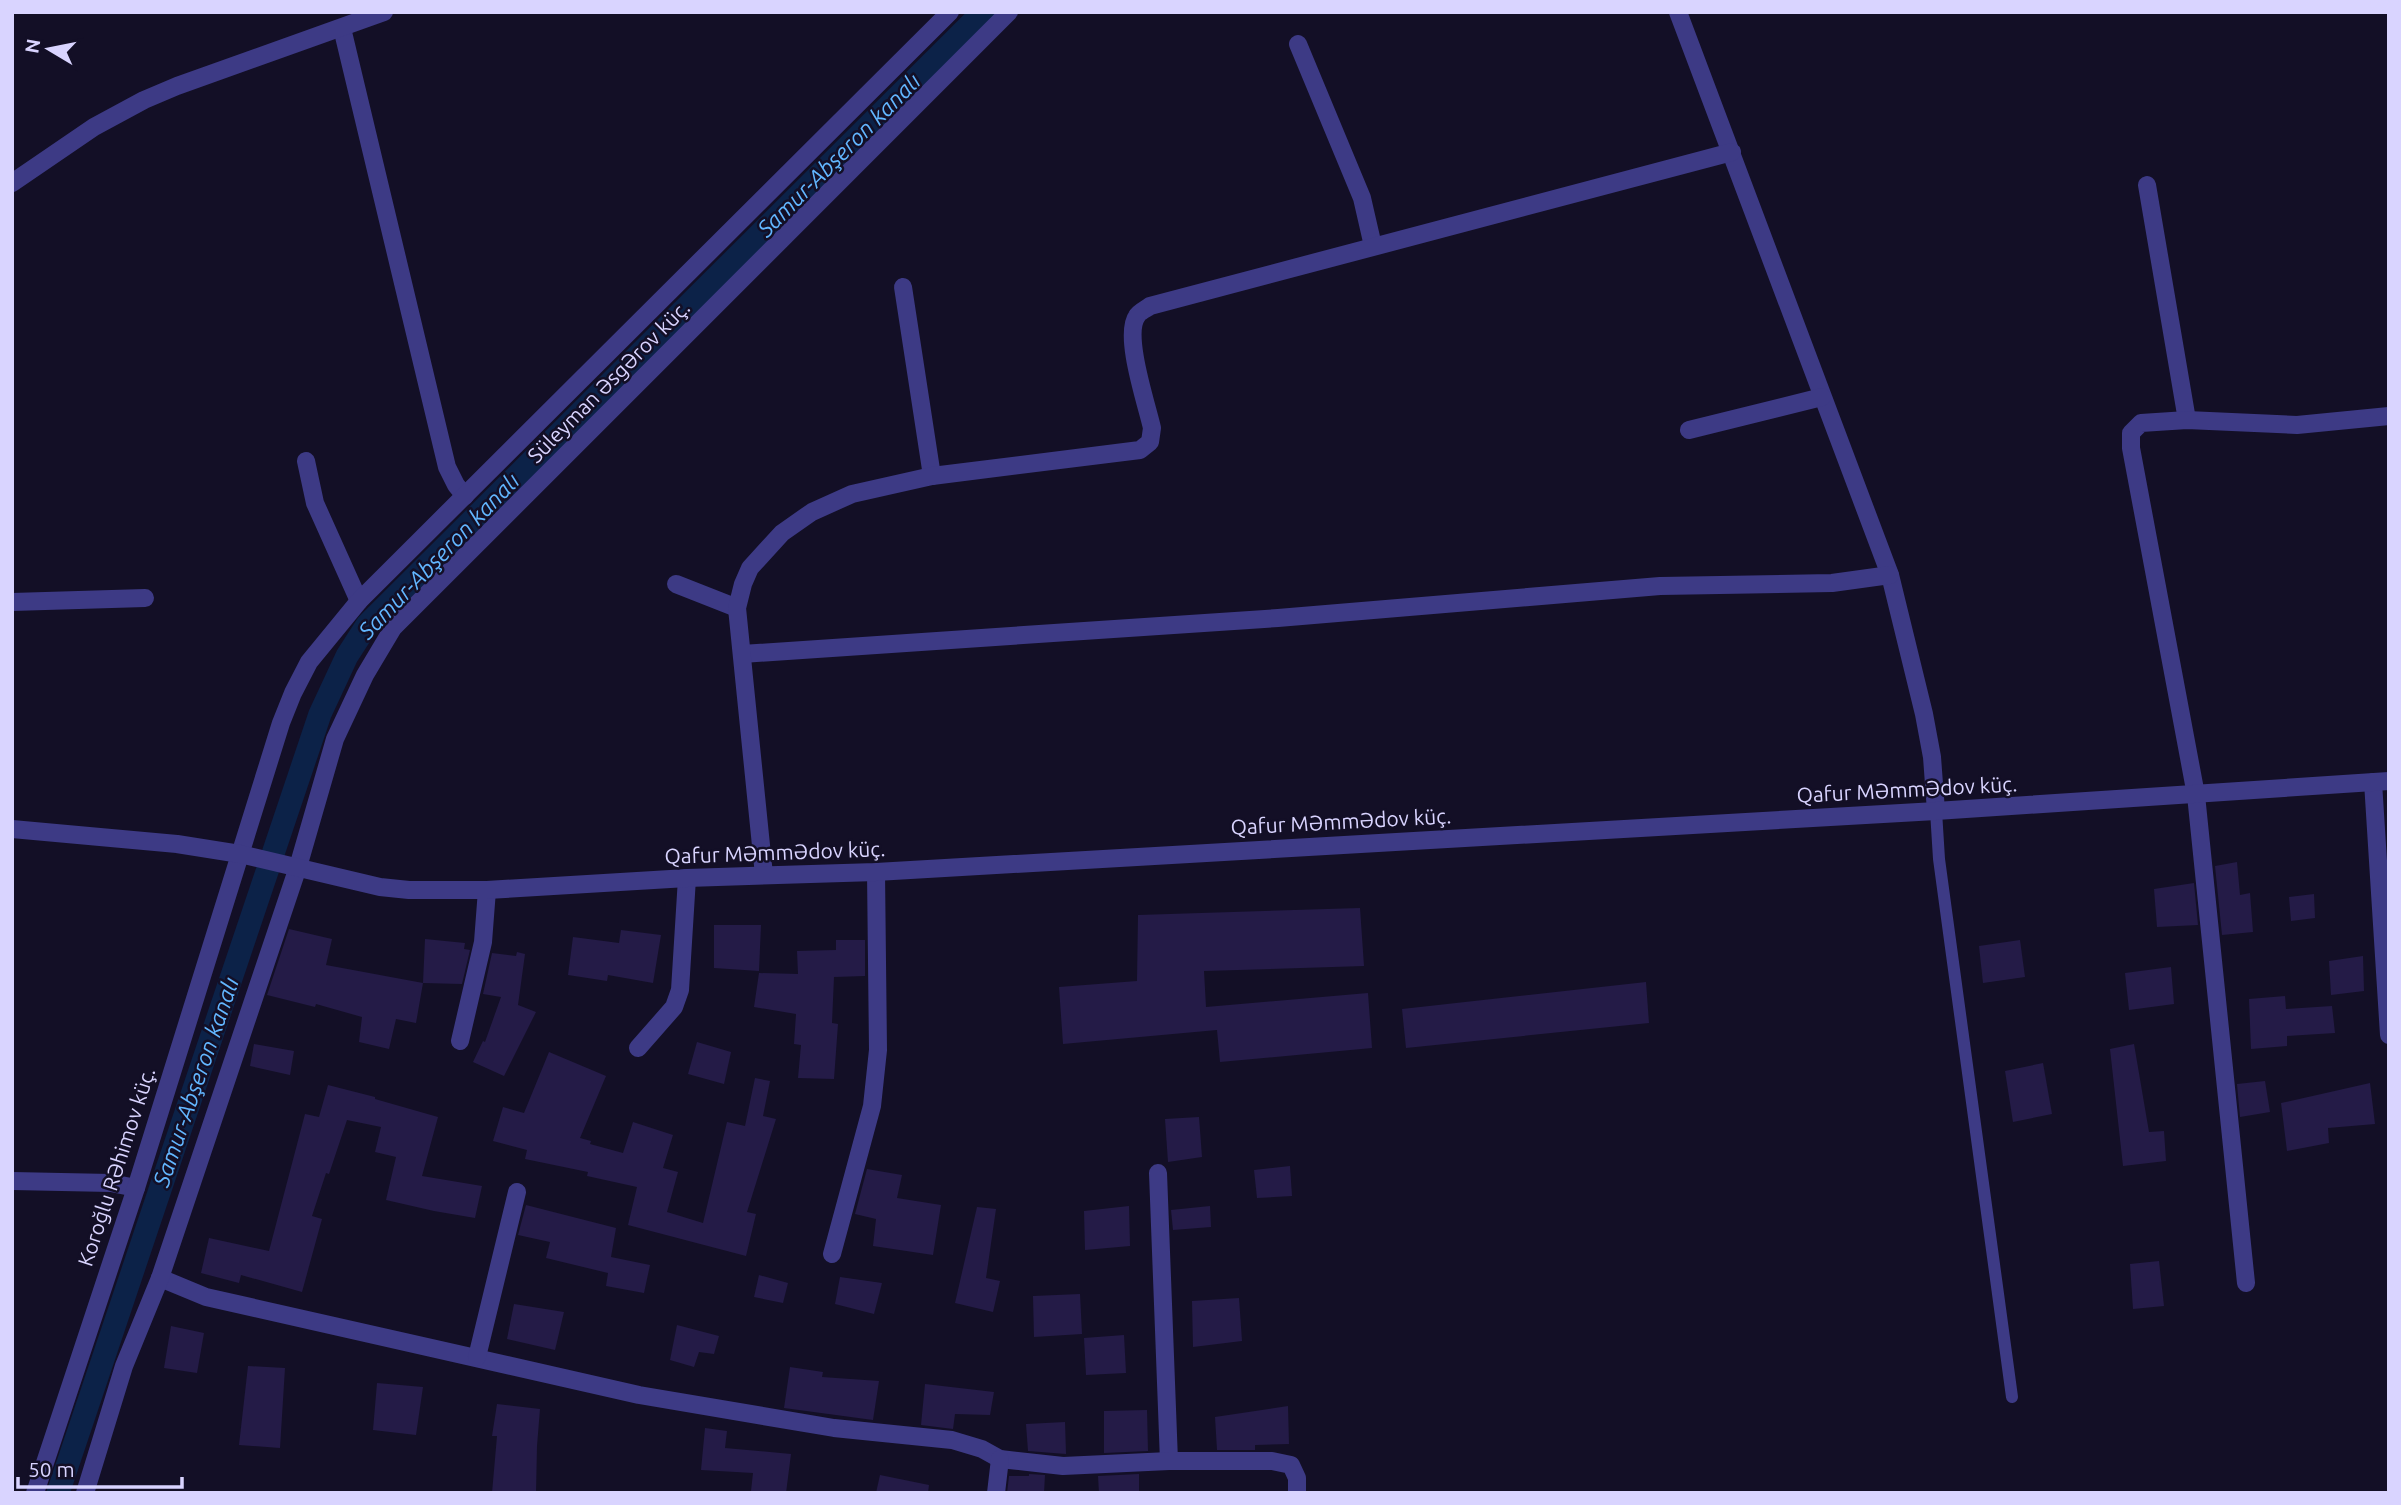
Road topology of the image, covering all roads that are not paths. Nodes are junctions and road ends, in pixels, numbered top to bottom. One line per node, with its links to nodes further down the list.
1 (384, 12): 5 (street)
2 (950, 12): 18 (street, Süleyman Əsgərov küç.)
3 (1009, 12): 31 (street, Süleyman Əsgərov küç.)
4 (1678, 12): 7 (street)
5 (342, 28): 8 (street); 18 (street)
6 (1298, 44): 10 (street)
7 (1732, 152): 10 (street); 12 (street)
8 (12, 183)
9 (2147, 185): 14 (street)
10 (1373, 246): 17 (street)
11 (903, 288): 17 (street)
12 (1822, 397): 15 (street); 19 (street)
13 (2389, 416): 14 (street)
14 (2188, 420): 27 (street)
15 (1689, 430)
16 (306, 461): 22 (street)
17 (932, 477): 24 (street)
18 (465, 496): 22 (street, Süleyman Əsgərov küç.)
19 (1890, 575): 25 (street); 28 (street)
20 (676, 584): 24 (street)
21 (145, 598): 23 (street)
22 (359, 601): 30 (street, Süleyman Əsgərov küç.)
23 (12, 602)
24 (737, 608): 25 (street)
25 (742, 654): 33 (street)
26 (2381, 781): 27 (street, Qafur Məmmədov küç.); 36 (street)
27 (2196, 795): 28 (street, Qafur Məmmədov küç.); 45 (street)
28 (1936, 811): 32 (street, Qafur Məmmədov küç.); 47 (lane)
29 (12, 829): 30 (street)
30 (240, 854): 31 (street, Qafur Məmmədov küç.); 41 (street, Koroğlu Rəhimov küç.)
31 (298, 867): 35 (street, Qafur Məmmədov küç.); 44 (street)
32 (876, 872): 33 (street, Qafur Məmmədov küç.); 43 (street)
33 (764, 875): 34 (street, Qafur Məmmədov küç.)
34 (687, 878): 35 (street, Qafur Məmmədov küç.); 38 (street)
35 (487, 890): 37 (street)
36 (2389, 1035)
37 (460, 1041)
38 (638, 1048)
39 (1158, 1173): 49 (street)
40 (12, 1181): 41 (street)
41 (136, 1188): 50 (street, Koroğlu Rəhimov küç.)
42 (517, 1192): 46 (street)
43 (832, 1254)
44 (160, 1278): 46 (street); 51 (street)
45 (2246, 1283)
46 (477, 1357): 48 (street)
47 (2011, 1397)
48 (1000, 1459): 49 (street); 52 (street)
49 (1169, 1461): 53 (street)
50 (35, 1493)
51 (85, 1493)
52 (996, 1493)
53 (1297, 1493)

